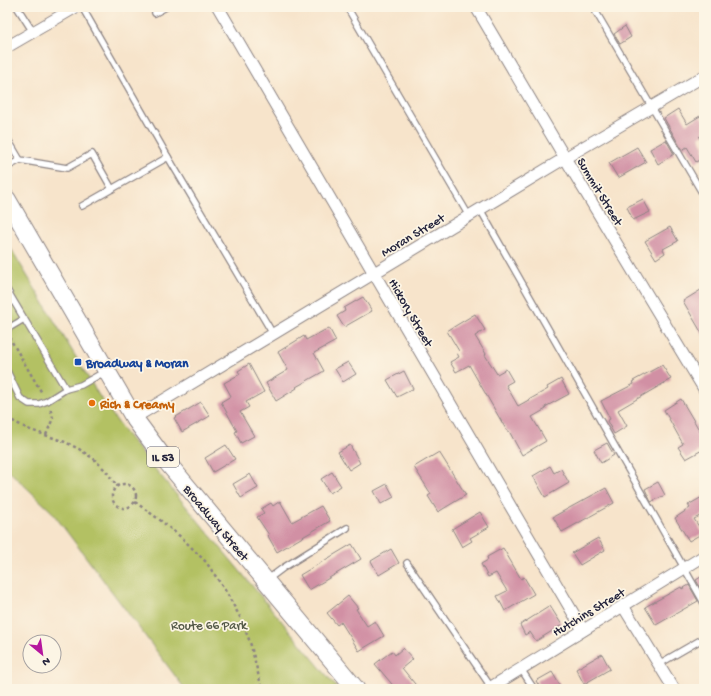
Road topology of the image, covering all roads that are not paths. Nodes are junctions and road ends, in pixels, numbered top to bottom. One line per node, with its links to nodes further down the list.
1 (17, 7): 10 (lane)
2 (76, 7): 10 (street)
3 (82, 7): 15 (lane)
4 (166, 7): 9 (lane)
5 (218, 7): 25 (street, Hickory Street)
6 (347, 7): 24 (lane)
7 (476, 7): 16 (street, Summit Street)
8 (593, 7): 13 (lane)
9 (155, 13)
10 (32, 32): 11 (street)
11 (7, 47)
12 (704, 76): 13 (street, Moran Street)
13 (651, 107): 16 (street, Moran Street); 20 (lane)
14 (7, 138): 17 (lane)
15 (168, 157): 19 (lane); 29 (lane)
16 (565, 158): 23 (street, Moran Street); 32 (street, Summit Street)
17 (20, 160): 18 (lane); 19 (lane)
18 (7, 167)
19 (112, 189): 22 (lane)
20 (704, 196)
21 (7, 200): 30 (main road, Broadway Street / IL 53)
22 (82, 206)
23 (480, 209): 24 (street, Moran Street); 38 (lane)
24 (469, 216): 25 (street, Moran Street)
25 (374, 273): 29 (street, Moran Street); 42 (street, Hickory Street)
26 (7, 290): 27 (lane)
27 (24, 319): 28 (lane); 33 (lane)
28 (7, 329)
29 (273, 334): 34 (street, Moran Street)
30 (106, 370): 33 (lane); 34 (main road, Broadway Street / IL 53)
31 (7, 371): 33 (lane)
32 (704, 389)
33 (66, 390)
34 (134, 418): 39 (main road, Broadway Street / IL 53)
35 (347, 528): 39 (lane)
36 (704, 556): 38 (street, Hutchins Street)
37 (407, 564): 46 (lane)
38 (685, 568): 40 (lane); 41 (street, Hutchins Street)
39 (266, 580): 47 (main road, Broadway Street / IL 53)
40 (704, 603)
41 (623, 606): 42 (street, Hutchins Street); 44 (street)
42 (583, 630): 45 (street, Hutchins Street)
43 (704, 638): 44 (lane)
44 (659, 664): 49 (street)
45 (521, 669): 46 (street, Hutchins Street); 48 (lane)
46 (490, 688)
47 (356, 689)
48 (534, 689)
49 (674, 689)

